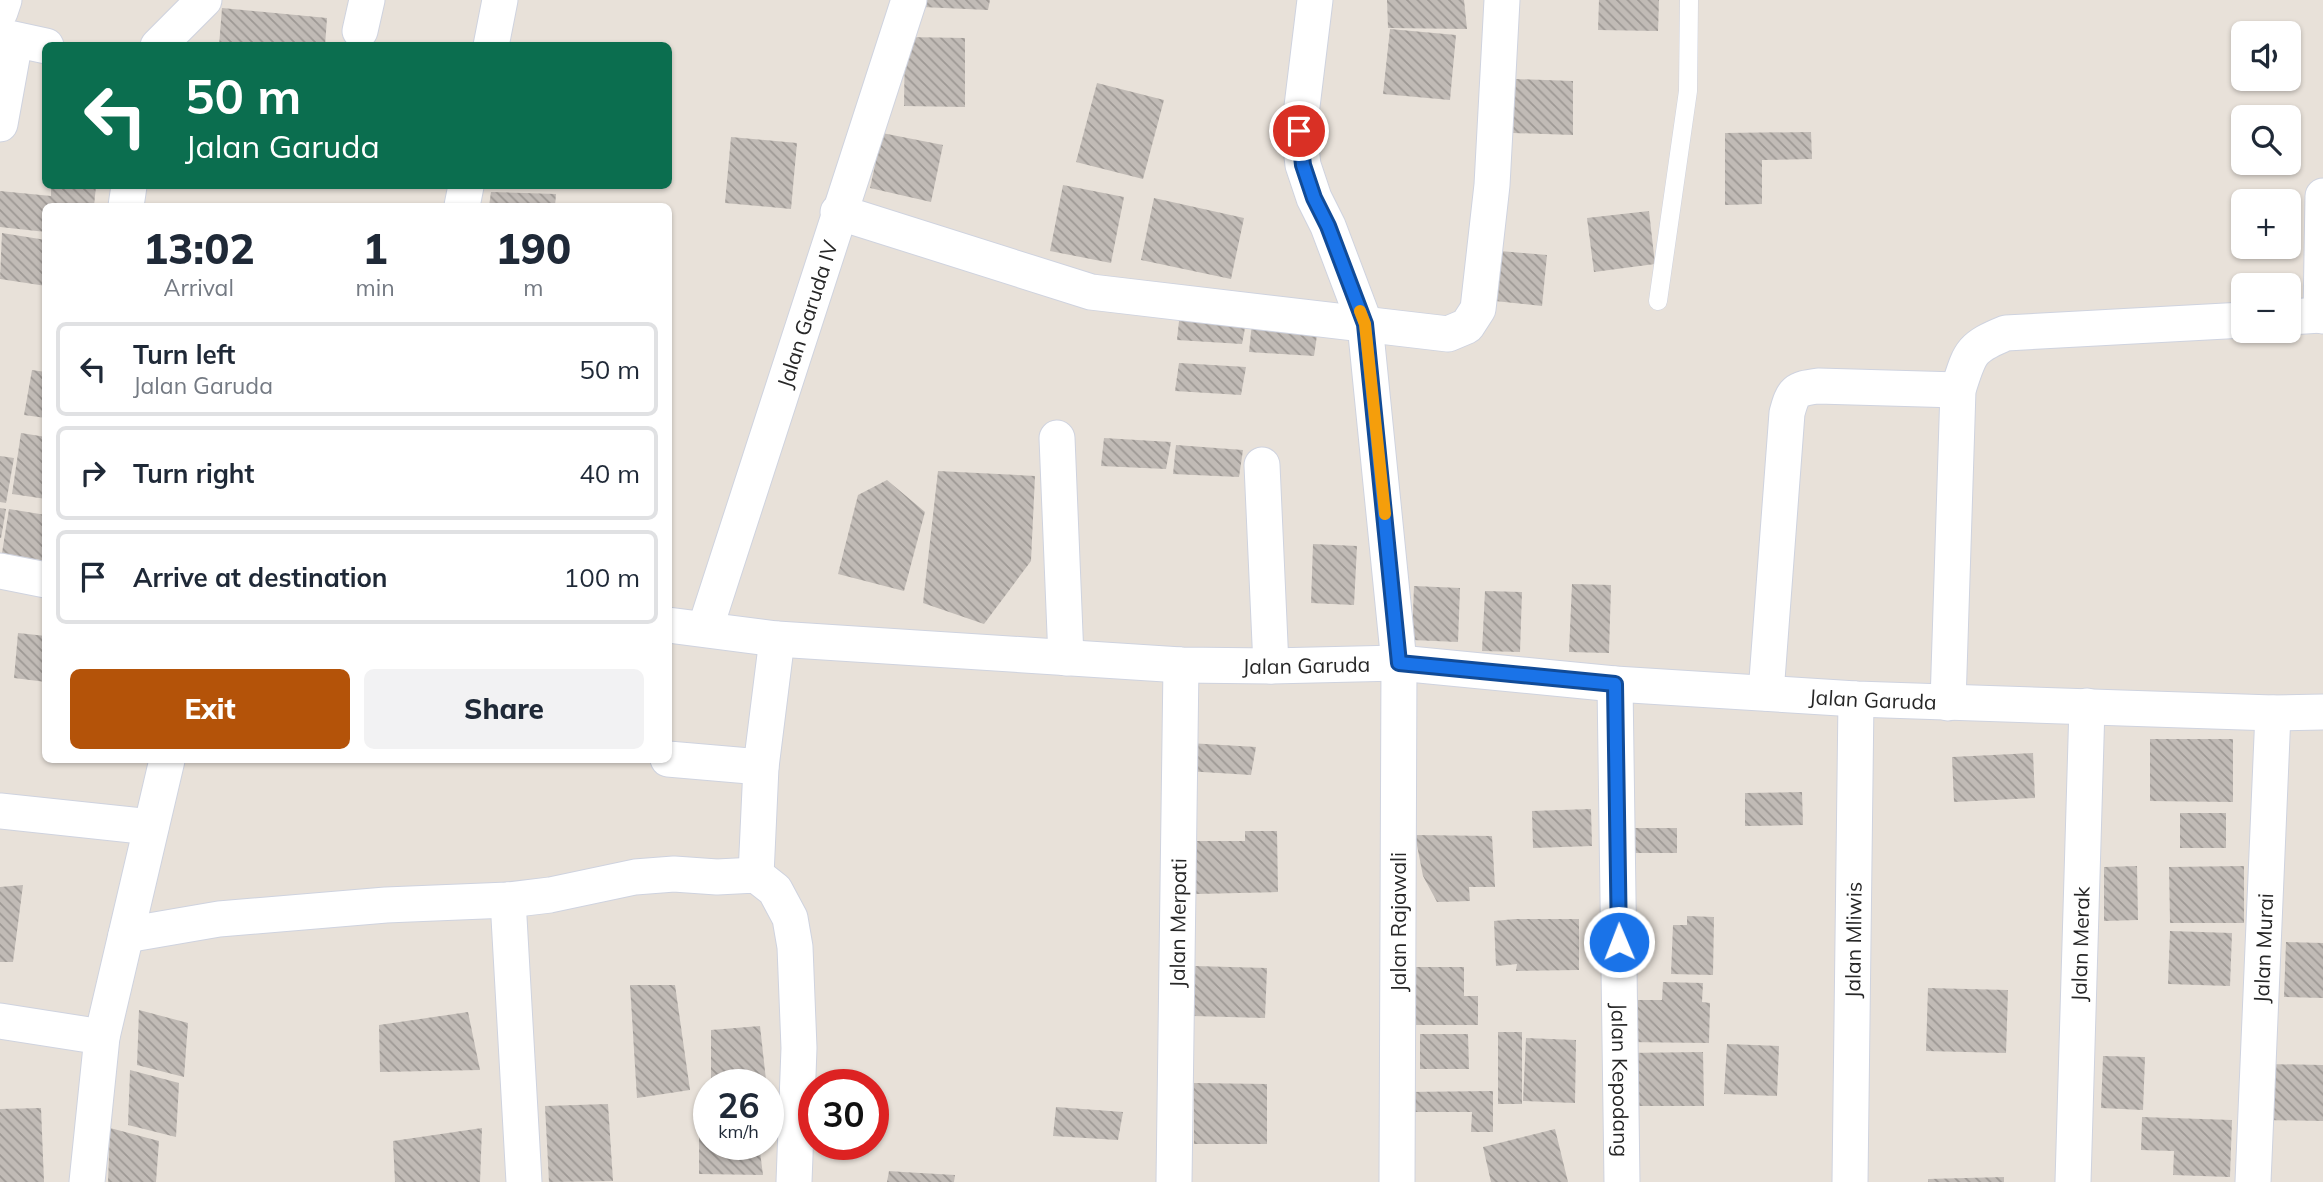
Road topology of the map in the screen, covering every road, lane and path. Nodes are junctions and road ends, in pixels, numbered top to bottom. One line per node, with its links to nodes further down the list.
1 (4, 0): 8 (street)
2 (204, 0): 9 (street)
3 (500, 0): 10 (street)
4 (909, 0): 13 (street, Jalan Garuda IV)
5 (1315, 0): 17 (street, Jalan Rajawali)
6 (1502, 0): 17 (street)
7 (1689, 0): 14 (lane)
8 (15, 34): 11 (street)
9 (162, 42)
10 (492, 42)
11 (0, 124)
12 (2323, 196): 15 (street)
13 (838, 212): 17 (street); 24 (street, Jalan Garuda IV)
14 (1658, 301)
15 (2311, 316)
16 (2231, 321): 18 (street)
17 (1365, 324): 27 (street, Jalan Rajawali)
18 (1958, 390): 31 (street); 33 (street)
19 (1057, 438): 26 (street)
20 (1262, 465): 29 (street)
21 (0, 572): 22 (street)
22 (42, 579)
23 (672, 625): 24 (street, Jalan Garuda)
24 (705, 629): 25 (street, Jalan Garuda)
25 (777, 639): 26 (street, Jalan Garuda); 39 (street)
26 (1066, 658): 28 (street, Jalan Garuda)
27 (1399, 663): 29 (street, Jalan Garuda); 30 (street, Jalan Garuda); 51 (street, Jalan Rajawali)
28 (1181, 665): 29 (street, Jalan Garuda); 50 (street, Jalan Merpati)
29 (1271, 666)
30 (1615, 684): 31 (street, Jalan Garuda); 52 (street, Jalan Kepodang)
31 (1766, 693): 32 (street, Jalan Garuda)
32 (1856, 699): 33 (street, Jalan Garuda); 53 (street, Jalan Mliwis)
33 (1948, 703): 34 (street, Jalan Garuda)
34 (2087, 706): 36 (street, Jalan Garuda); 54 (street, Jalan Merak)
35 (2323, 712): 36 (street, Jalan Garuda)
36 (2273, 713): 55 (street, Jalan Murai)
37 (672, 759): 39 (street)
38 (166, 763): 41 (street)
39 (761, 767): 42 (street)
40 (0, 811): 41 (street)
41 (151, 827): 44 (street)
42 (756, 876): 43 (street); 49 (street)
43 (508, 900): 44 (street); 48 (street)
44 (126, 935): 46 (street)
45 (0, 1021): 46 (street)
46 (102, 1037): 47 (street)
47 (87, 1182)
48 (524, 1182)
49 (794, 1182)
50 (1174, 1182)
51 (1397, 1182)
52 (1622, 1182)
53 (1850, 1182)
54 (2073, 1182)
55 (2253, 1182)

